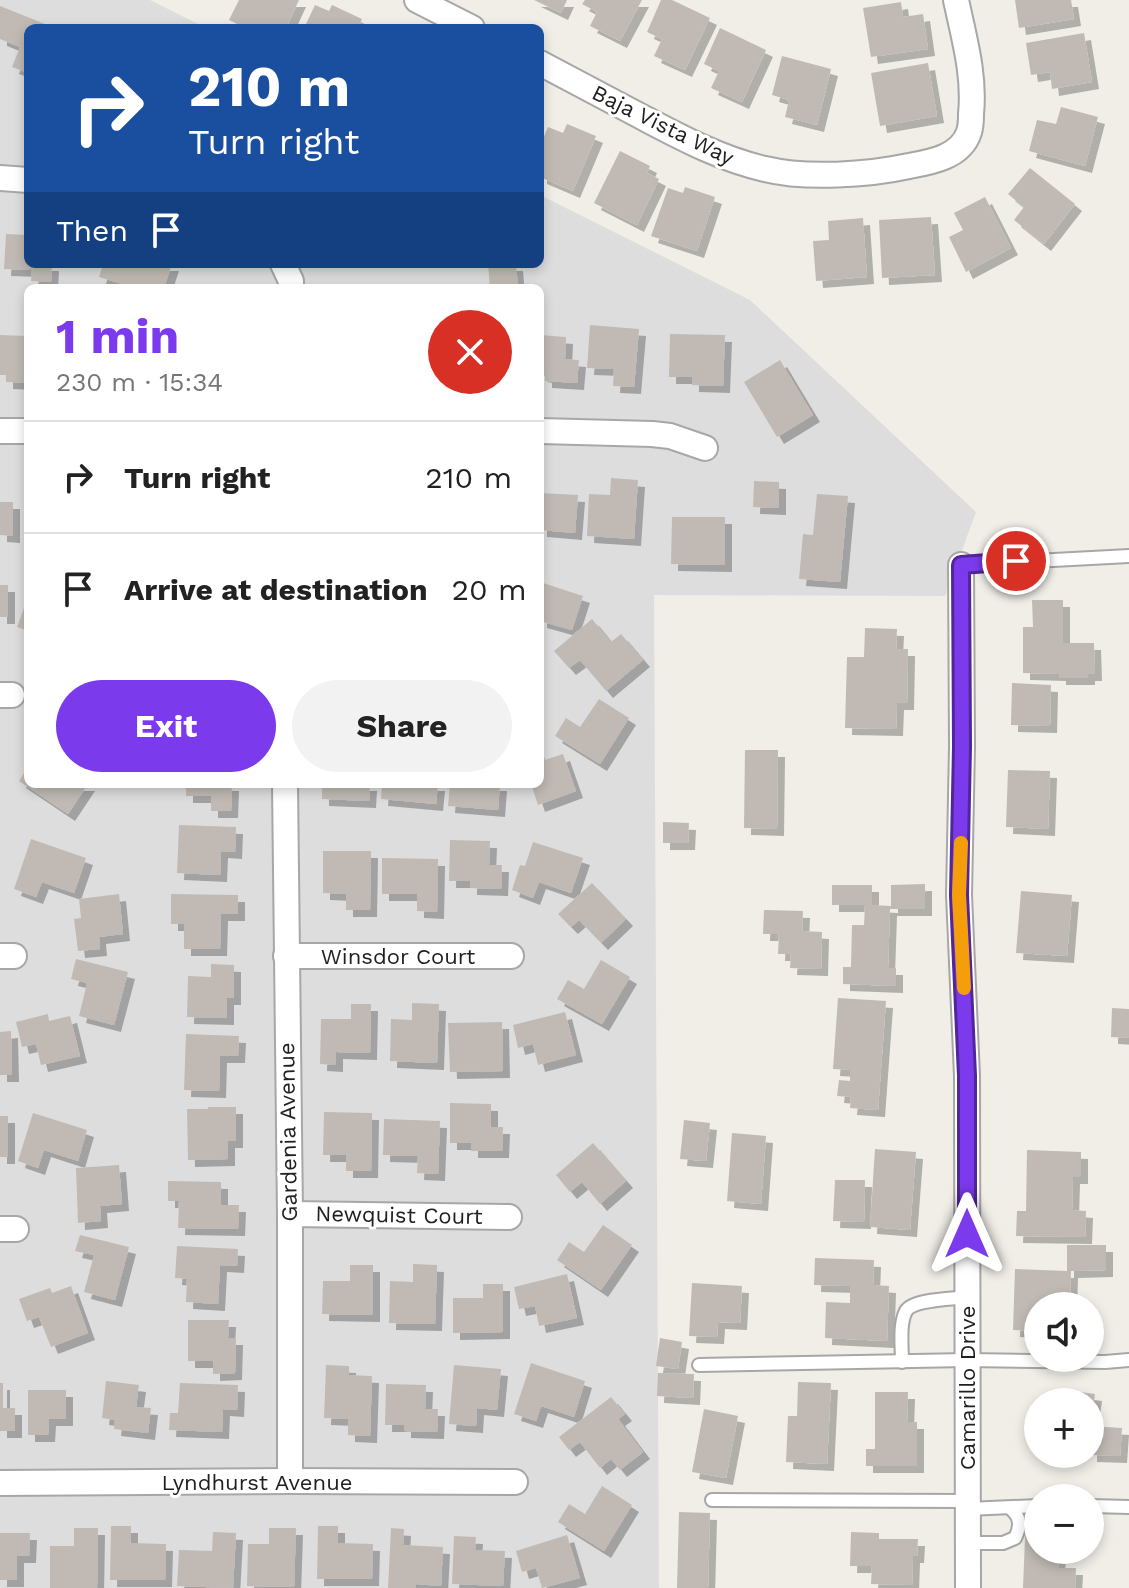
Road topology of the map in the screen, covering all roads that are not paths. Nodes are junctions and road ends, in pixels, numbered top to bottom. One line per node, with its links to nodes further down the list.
1 (417, 0): 3 (street)
2 (956, 0): 4 (street, Baja Vista Way)
3 (464, 24)
4 (544, 65)
5 (0, 178): 6 (street)
6 (24, 180)
7 (0, 431): 8 (street)
8 (24, 431)
9 (544, 431): 10 (street)
10 (705, 448)
11 (1129, 556): 12 (lane)
12 (961, 565): 18 (street, Camarillo Drive)
13 (285, 788): 14 (street, Gardenia Avenue)
14 (286, 956): 15 (street, Winsdor Court); 16 (street, Gardenia Avenue)
15 (511, 956)
16 (290, 1214): 17 (street, Newquist Court); 23 (street, Gardenia Avenue)
17 (509, 1217)
18 (967, 1297): 19 (street, Camarillo Drive); 21 (lane)
19 (967, 1360): 20 (lane); 21 (lane); 27 (street, Camarillo Drive)
20 (1129, 1360)
21 (902, 1362): 22 (lane)
22 (699, 1365)
23 (290, 1481): 24 (street, Lyndhurst Avenue); 25 (street, Lyndhurst Avenue)
24 (515, 1482)
25 (0, 1483)
26 (712, 1500): 27 (lane)
27 (967, 1505): 31 (lane); 32 (street, Camarillo Drive)
28 (1104, 1506): 30 (lane)
29 (1024, 1507): 31 (lane)
30 (1129, 1507)
31 (1010, 1508): 32 (lane)
32 (967, 1543): 33 (street, Camarillo Drive)
33 (968, 1588)

